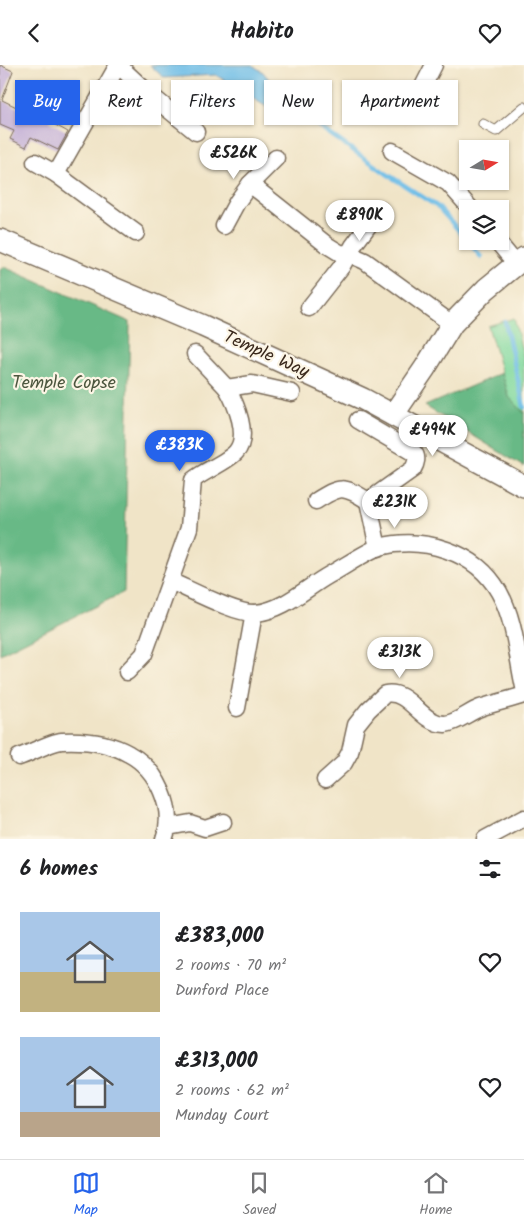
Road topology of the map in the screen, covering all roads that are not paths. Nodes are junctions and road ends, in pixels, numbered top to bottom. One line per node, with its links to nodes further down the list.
1 (118, 65): 6 (street); 10 (street)
2 (434, 65): 3 (street)
3 (426, 80)
4 (524, 107): 5 (lane)
5 (483, 124)
6 (196, 132)
7 (392, 151): 12 (street)
8 (276, 158): 11 (street)
9 (35, 162): 10 (street)
10 (56, 175): 15 (street)
11 (250, 184): 14 (street); 18 (street)
12 (463, 200)
13 (380, 210): 18 (street)
14 (224, 226)
15 (136, 233)
16 (0, 239): 25 (street, Temple Way)
17 (507, 250): 19 (street)
18 (349, 255): 20 (street); 21 (street)
19 (520, 261): 21 (street)
20 (309, 308)
21 (452, 324): 25 (street)
22 (195, 354): 23 (street)
23 (227, 389): 24 (street); 31 (street)
24 (292, 393)
25 (393, 415): 27 (street, Temple Way)
26 (358, 420): 29 (street)
27 (524, 486)
28 (316, 501): 29 (street)
29 (368, 501): 30 (street)
30 (378, 547): 32 (street); 33 (street)
31 (170, 581): 32 (street); 34 (street)
32 (254, 613): 37 (street)
33 (518, 624): 35 (street)
34 (127, 671)
35 (524, 687)
36 (524, 695): 39 (street)
37 (237, 708)
38 (19, 757): 42 (street)
39 (325, 780)
40 (524, 818): 43 (street)
41 (223, 822): 42 (street)
42 (166, 833)
43 (489, 838)

